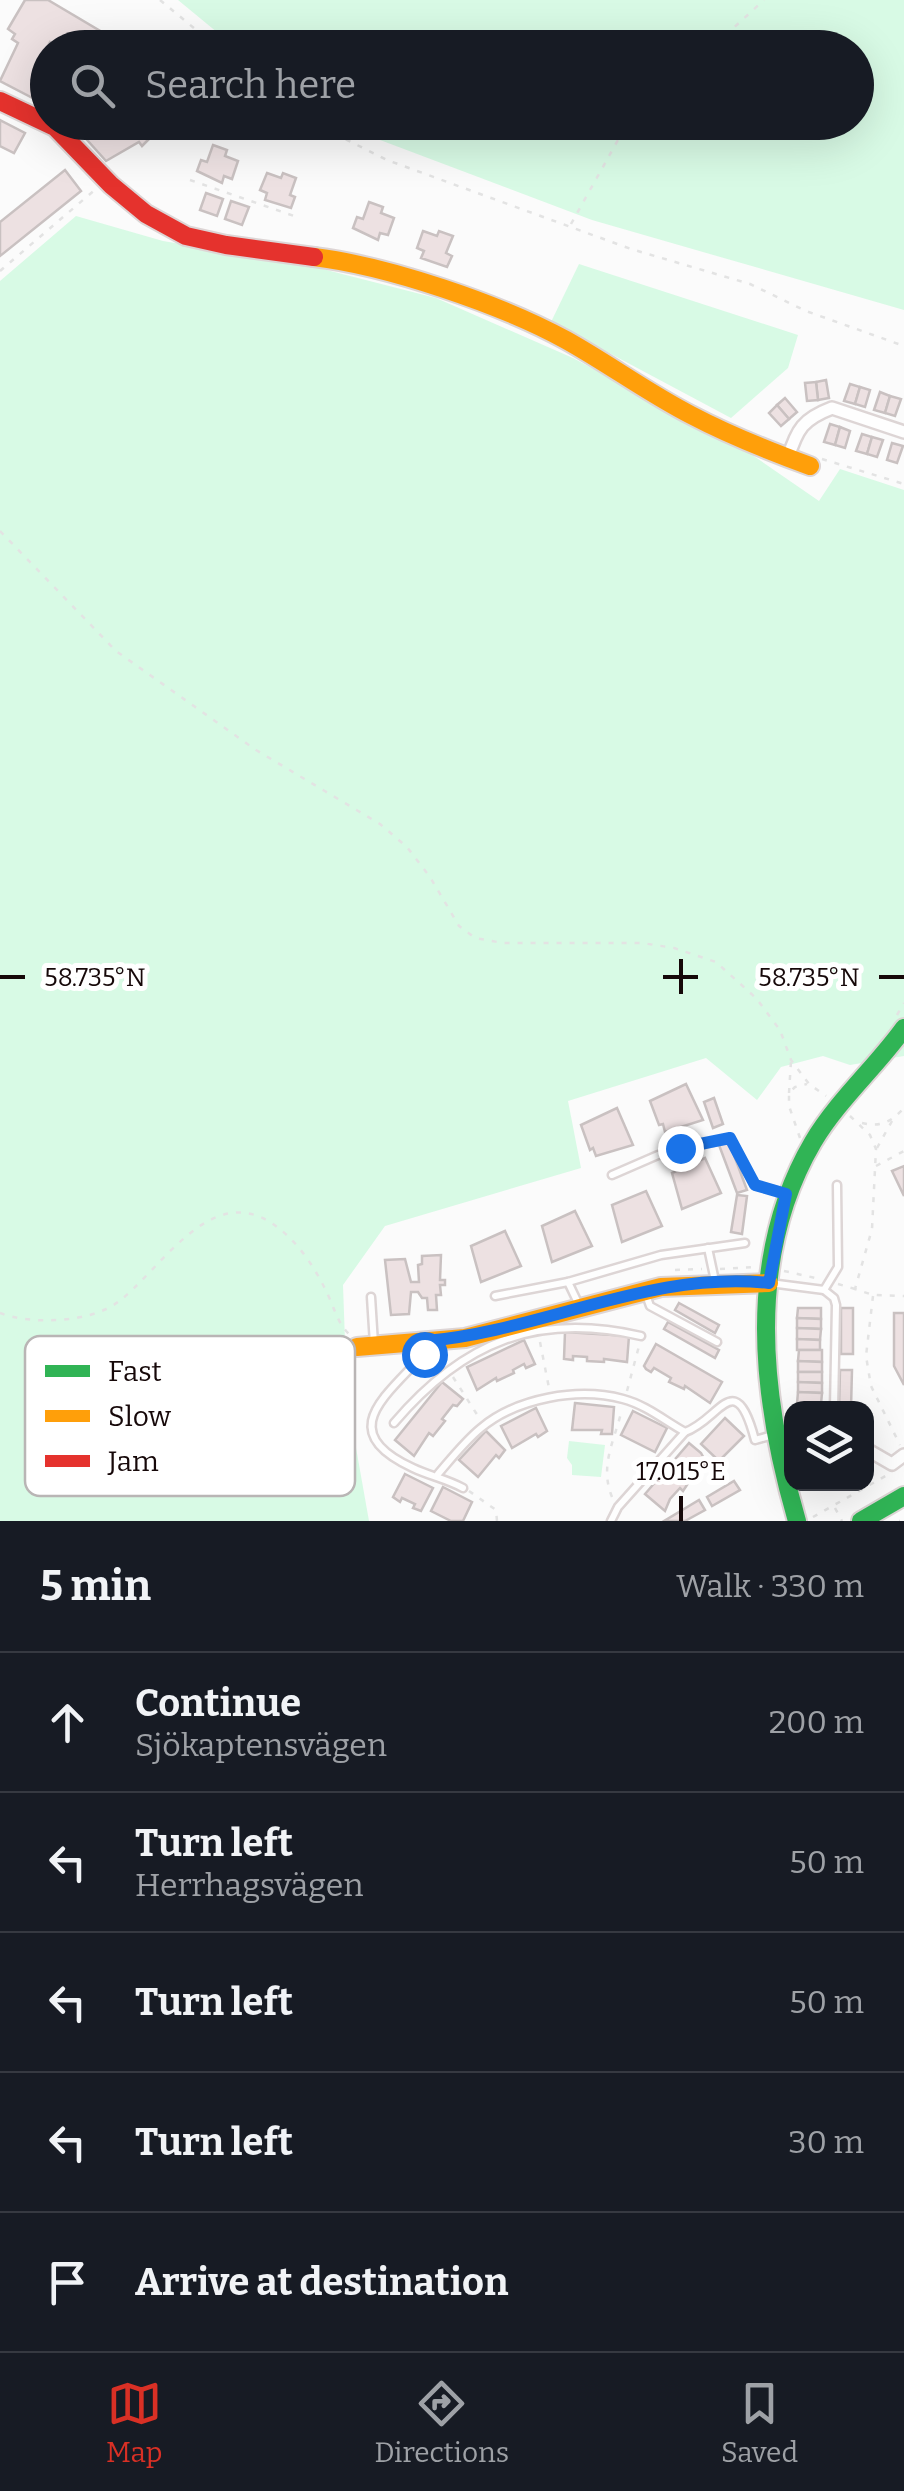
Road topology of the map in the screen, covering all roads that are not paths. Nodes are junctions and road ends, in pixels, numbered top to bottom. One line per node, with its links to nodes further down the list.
1 (0, 101): 2 (street)
2 (30, 115)
3 (67, 140): 5 (street)
4 (904, 432): 5 (street)
5 (788, 458): 6 (street)
6 (810, 466)
7 (899, 1024): 10 (street)
8 (612, 1176): 10 (lane)
9 (836, 1185): 16 (lane)
10 (786, 1194): 14 (street)
11 (745, 1243): 12 (lane)
12 (708, 1248): 13 (lane); 15 (lane)
13 (568, 1282): 18 (lane); 20 (lane)
14 (769, 1283): 15 (street); 16 (lane); 29 (street)
15 (716, 1284): 17 (street)
16 (824, 1290): 26 (lane)
17 (644, 1291): 20 (street); 25 (lane)
18 (495, 1296)
19 (371, 1297): 24 (lane)
20 (580, 1308): 21 (street)
21 (536, 1328): 22 (lane); 23 (street); 27 (lane)
22 (641, 1336)
23 (426, 1341): 24 (street); 32 (lane)
24 (368, 1342)
25 (717, 1342)
26 (834, 1401)
27 (394, 1422)
28 (685, 1432): 29 (lane); 32 (lane); 35 (lane)
29 (783, 1433): 36 (street)
30 (874, 1453): 31 (street)
31 (904, 1454)
32 (438, 1474): 33 (lane)
33 (463, 1488)
34 (904, 1496): 37 (street)
35 (611, 1521)
36 (797, 1521)
37 (861, 1521)

